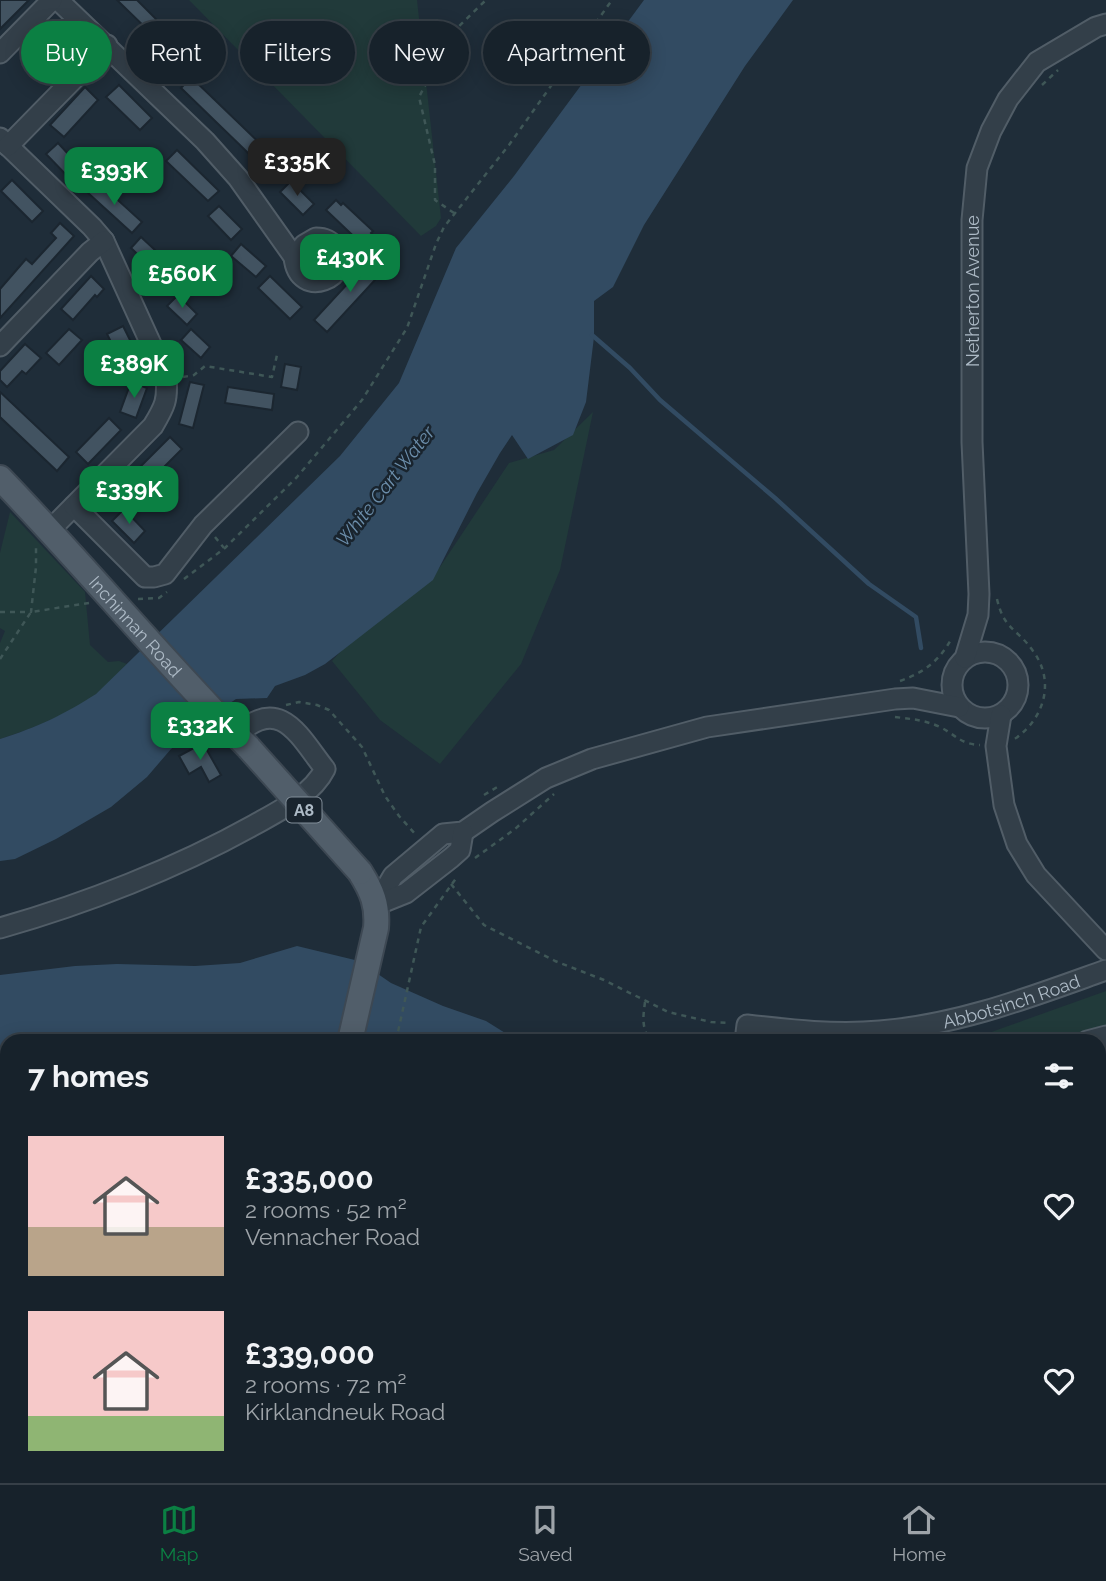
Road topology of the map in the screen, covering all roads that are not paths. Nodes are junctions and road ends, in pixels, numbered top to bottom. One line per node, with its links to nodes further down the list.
1 (52, 0): 6 (street)
2 (58, 0): 3 (street)
3 (80, 21)
4 (1106, 24): 16 (street, Netherton Avenue)
5 (112, 51): 10 (street)
6 (0, 53)
7 (66, 84): 8 (street)
8 (4, 142): 9 (street)
9 (104, 241): 11 (street); 14 (street)
10 (294, 257)
11 (0, 346)
12 (298, 432): 14 (street)
13 (0, 478): 15 (main road, Inchinnan Road / A8)
14 (74, 506): 15 (street)
15 (43, 523): 23 (main road, Inchinnan Road / A8)
16 (978, 615): 17 (street, Netherton Avenue); 18 (street, Netherton Avenue)
17 (993, 653): 18 (street); 22 (street)
18 (965, 658): 19 (street)
19 (952, 679): 20 (street); 21 (street)
20 (913, 698): 21 (street); 25 (street)
21 (966, 712): 22 (street); 24 (street)
22 (1001, 715): 24 (street)
23 (237, 735): 25 (main road, Inchinnan Road / A8, bridge); 26 (street)
24 (996, 746): 27 (street)
25 (376, 905): 30 (main road, A8)
26 (0, 928)
27 (1106, 950)
28 (1106, 970): 29 (street, Abbotsinch Road)
29 (918, 1026): 31 (street, Abbotsinch Road); 32 (street)
30 (352, 1034)
31 (759, 1034)
32 (906, 1034)

